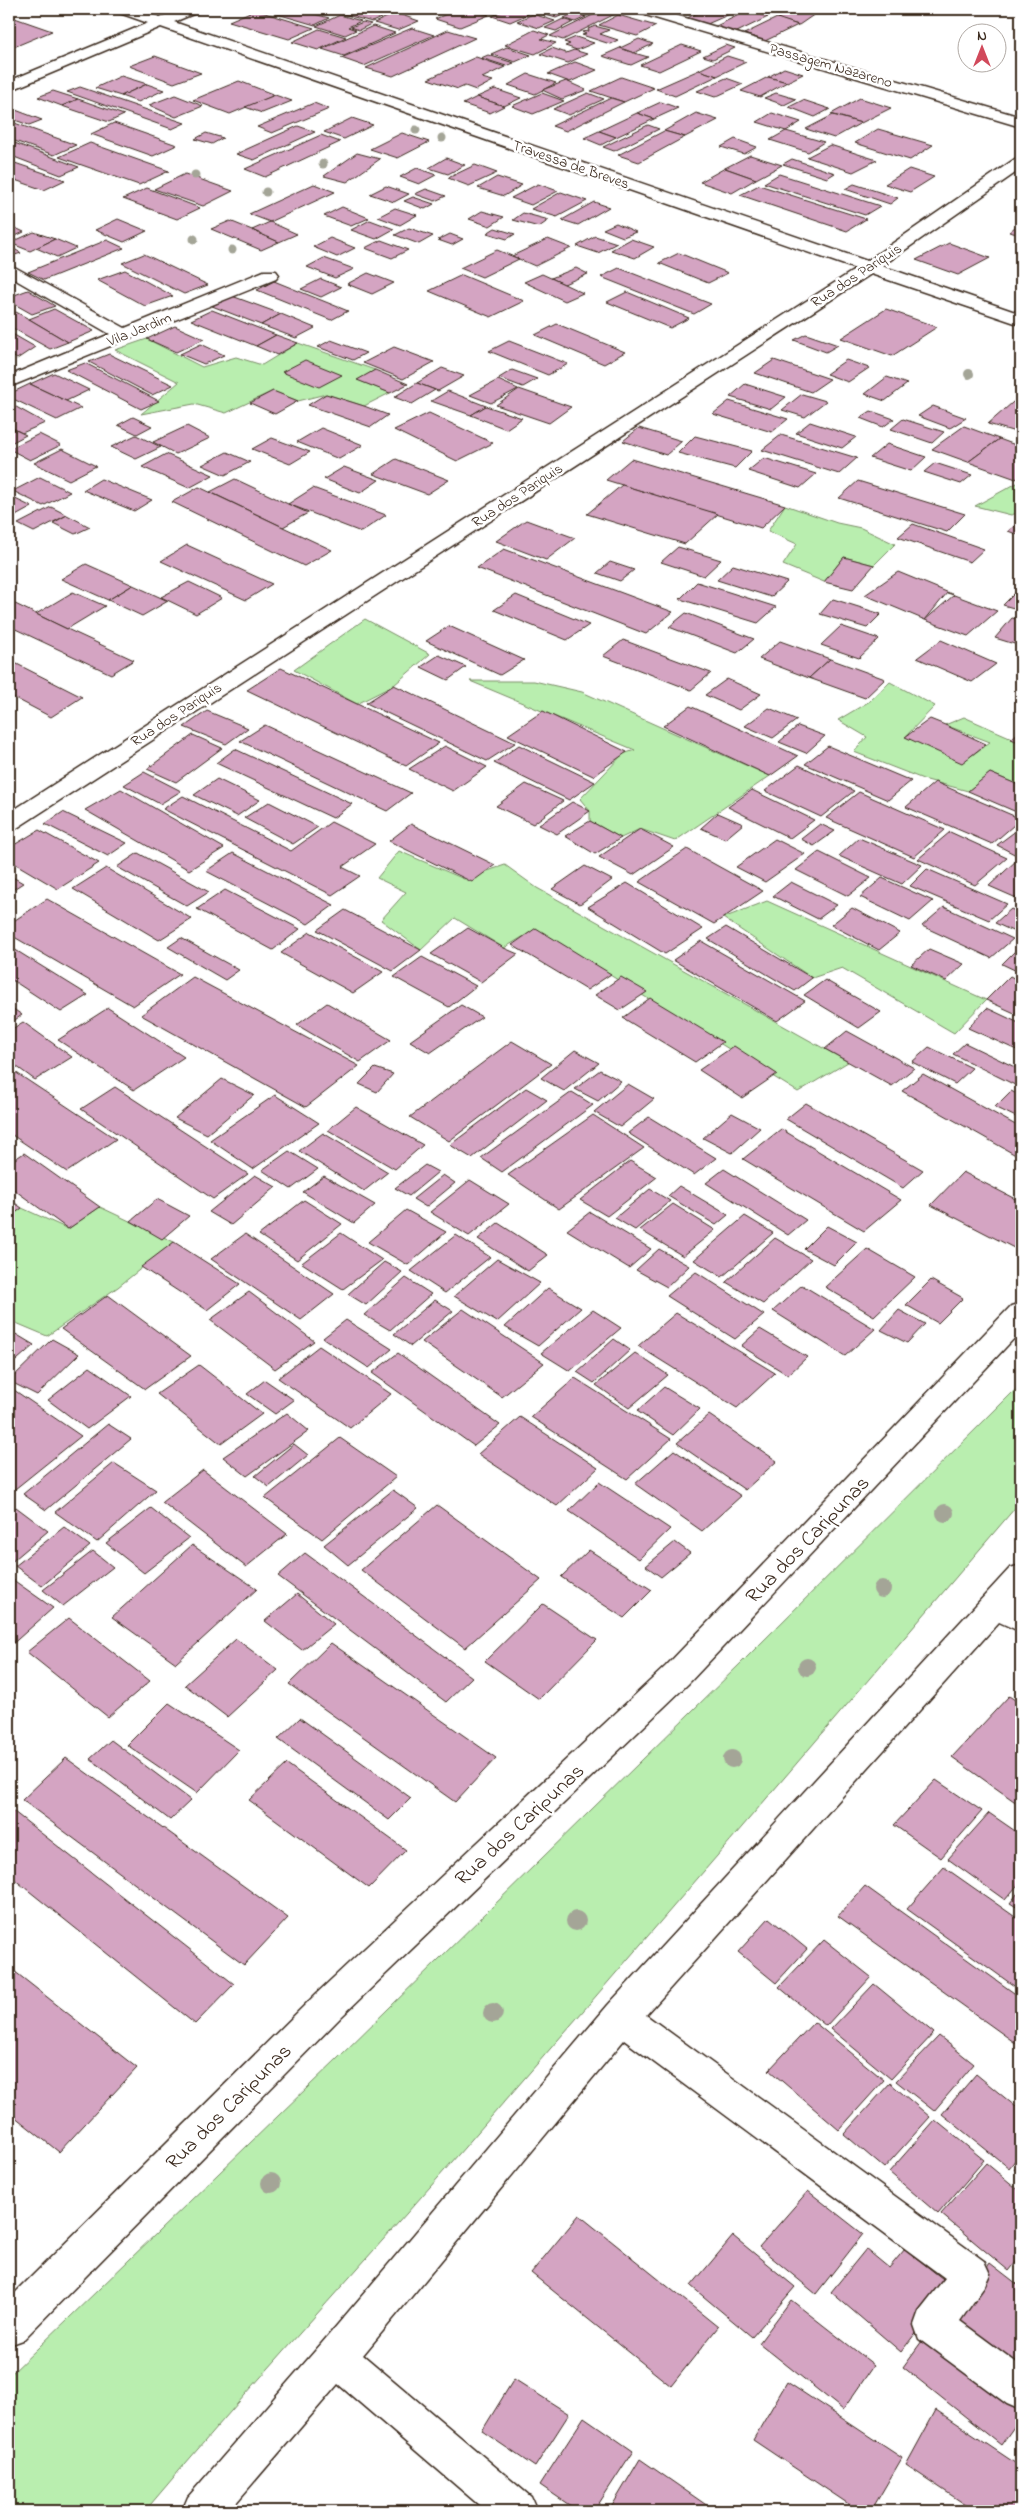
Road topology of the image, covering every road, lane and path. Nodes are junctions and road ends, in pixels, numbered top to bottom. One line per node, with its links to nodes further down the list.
1 (122, 9): 4 (street, Travessa de Breves)
2 (193, 9): 4 (street)
3 (640, 9): 6 (street, Passagem Nazareno)
4 (160, 22): 5 (street); 8 (street, Travessa de Breves)
5 (9, 86)
6 (1021, 122)
7 (1021, 162): 8 (street, Rua dos Pariquis)
8 (870, 267): 11 (street, Travessa de Breves); 14 (street, Rua dos Pariquis)
9 (9, 269): 12 (street)
10 (270, 276): 12 (street, Vila Jardim)
11 (1021, 320)
12 (125, 335): 13 (street, Vila Jardim)
13 (9, 382)
14 (9, 823)
15 (1021, 1313): 19 (street, Rua dos Caripunas)
16 (1021, 1577): 17 (street)
17 (1009, 1612): 18 (street)
18 (621, 2017): 20 (street); 21 (street)
19 (9, 2326)
20 (336, 2357): 22 (street); 23 (street)
21 (1021, 2390)
22 (202, 2511)
23 (517, 2511)

